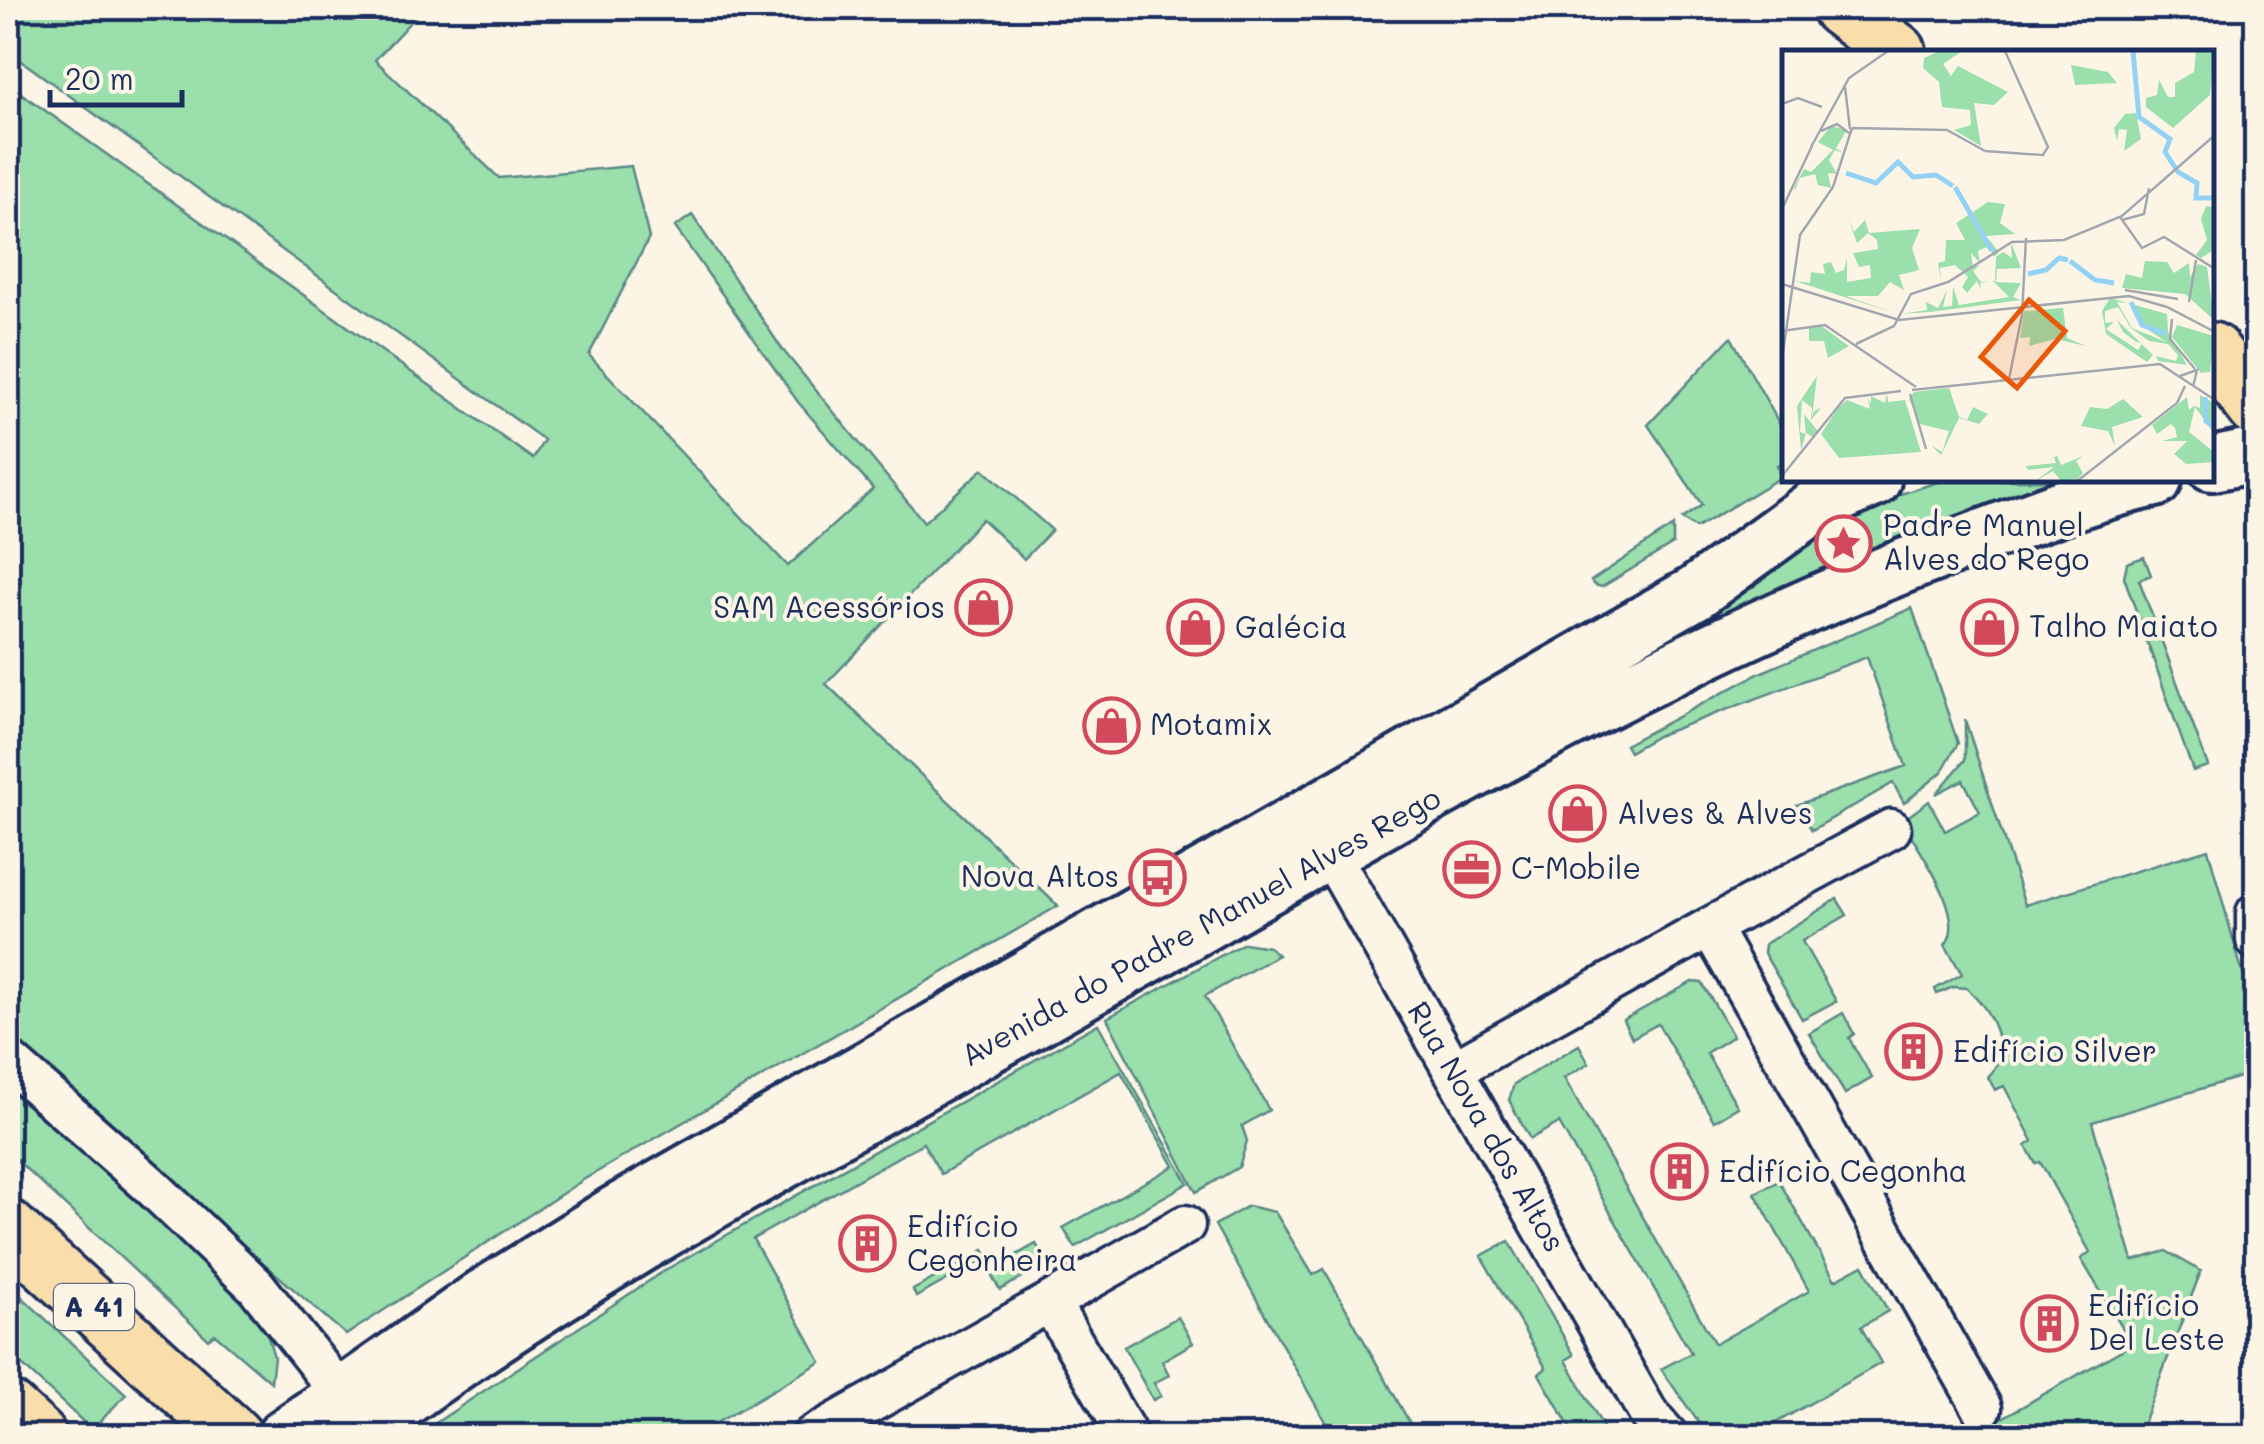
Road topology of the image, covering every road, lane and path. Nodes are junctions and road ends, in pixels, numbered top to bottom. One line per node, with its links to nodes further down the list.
1 (1840, 8): 2 (main road)
2 (1895, 50)
3 (2256, 455): 4 (main road)
4 (2214, 464)
5 (1869, 482): 9 (main road, Avenida do Padre Manuel Alves Rego)
6 (2140, 482): 7 (main road, Avenida do Padre Manuel Alves Rego)
7 (2097, 488): 9 (main road, Avenida do Padre Manuel Alves Rego)
8 (1891, 829): 11 (street)
9 (1319, 834): 14 (street, Rua Nova dos Altos); 20 (main road, Avenida do Padre Manuel Alves Rego)
10 (2256, 914): 12 (street)
11 (1710, 927): 14 (street); 18 (street)
12 (2256, 940)
13 (8, 1060): 20 (street)
14 (1453, 1070): 26 (street, Rua Nova dos Altos)
15 (1185, 1225): 17 (street)
16 (8, 1228): 22 (main road, A 41)
17 (1050, 1302): 24 (street); 25 (street)
18 (1982, 1408)
19 (8, 1409): 21 (main road)
20 (354, 1419): 23 (main road, Avenida do Padre Manuel Alves Rego)
21 (38, 1436)
22 (234, 1436)
23 (284, 1436)
24 (812, 1436)
25 (1128, 1436)
26 (1668, 1436)

